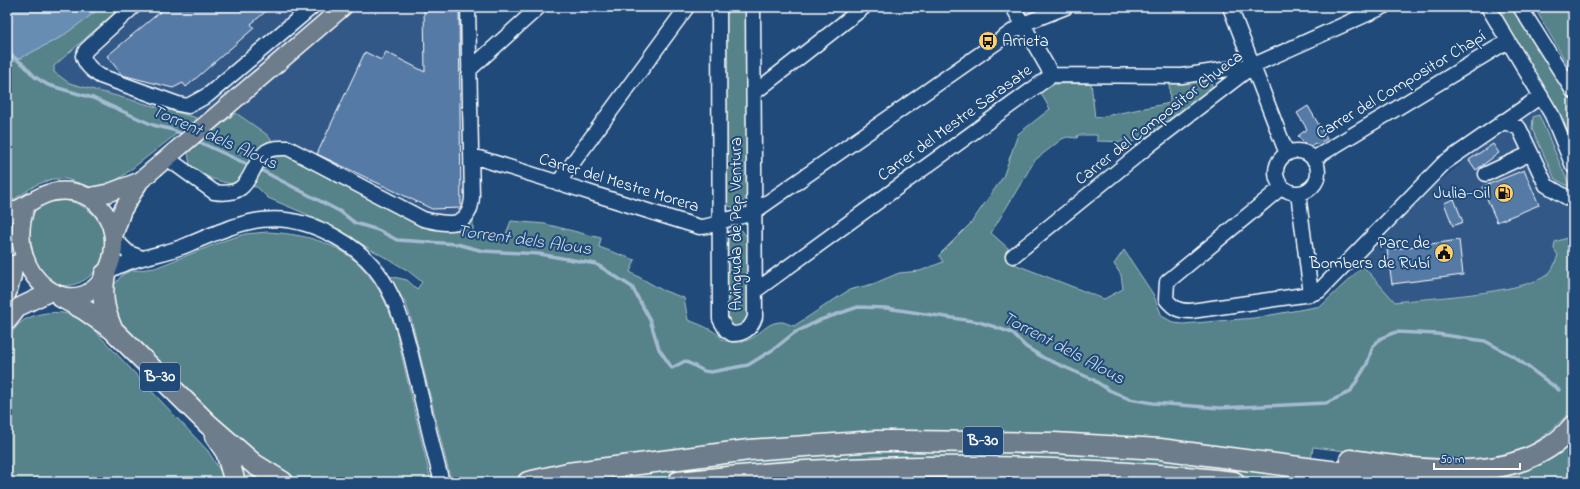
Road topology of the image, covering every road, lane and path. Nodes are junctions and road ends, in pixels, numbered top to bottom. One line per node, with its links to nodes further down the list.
1 (133, 7): 17 (street)
2 (312, 7): 17 (street)
3 (343, 7): 19 (main road)
4 (468, 7): 21 (street)
5 (539, 7): 21 (street)
6 (687, 7): 37 (street)
7 (719, 7): 45 (street, Avinguda de Pep Ventura)
8 (753, 7): 24 (street, Avinguda de Pep Ventura)
9 (864, 7): 24 (street)
10 (1013, 7): 16 (street)
11 (1066, 7): 16 (street, Carrer del Mestre Morera)
12 (1230, 7): 20 (street)
13 (1383, 7): 20 (street, Carrer del Compositor Chueca)
14 (1488, 7): 18 (street)
15 (1520, 7): 23 (street)
16 (1023, 24): 22 (street); 43 (street, Carrer del Mestre Morera)
17 (281, 33): 19 (street)
18 (1508, 41): 25 (street); 33 (street, Carrer del Compositor Chapí)
19 (295, 49): 29 (main road)
20 (1254, 66): 22 (street, Carrer del Mestre Sarasate); 31 (street); 48 (street, Carrer del Compositor Chueca)
21 (469, 70): 32 (street)
22 (1052, 75): 51 (street, Carrer del Mestre Sarasate)
23 (1573, 91)
24 (754, 93): 43 (street, Avinguda de Pep Ventura)
25 (1541, 96): 26 (street); 34 (street)
26 (1528, 105): 27 (street); 28 (street)
27 (1503, 121): 28 (street); 53 (street)
28 (1524, 139): 30 (street)
29 (174, 153): 32 (street); 36 (main road)
30 (1531, 153): 35 (street); 41 (street)
31 (1287, 154): 33 (street); 38 (street)
32 (472, 156): 37 (street, Carrer del Mestre Morera)
33 (1313, 159): 39 (street)
34 (1573, 166)
35 (1486, 174)
36 (140, 181): 40 (main road); 46 (main road)
37 (558, 183): 45 (street, Carrer del Mestre Morera)
38 (1282, 187): 39 (street); 53 (street)
39 (1298, 193): 53 (street)
40 (88, 197): 42 (main road); 46 (main road)
41 (1573, 201)
42 (26, 206): 44 (main road); 47 (main road)
43 (754, 212): 45 (street, Carrer del Mestre Morera); 51 (street, Avinguda de Pep Ventura)
44 (7, 214)
45 (720, 222): 51 (street, Avinguda de Pep Ventura)
46 (114, 237): 49 (street); 50 (main road)
47 (10, 255): 52 (main road); 54 (main road)
48 (1013, 256)
49 (142, 258): 50 (street); 62 (street)
50 (106, 273): 54 (main road); 56 (highway, B-30)
51 (755, 291)
52 (7, 294)
53 (1311, 294)
54 (54, 296): 55 (main road); 56 (highway, B-30)
55 (7, 322)
56 (112, 329): 57 (highway, B-30)
57 (208, 424): 60 (highway, B-30); 61 (highway, B-30)
58 (1573, 426): 59 (highway)
59 (1160, 449): 63 (highway, B-30); 66 (highway, B-30)
60 (235, 482)
61 (283, 482)
62 (442, 482)
63 (528, 482)
64 (678, 482): 65 (highway)
65 (1234, 482)
66 (1398, 482)

